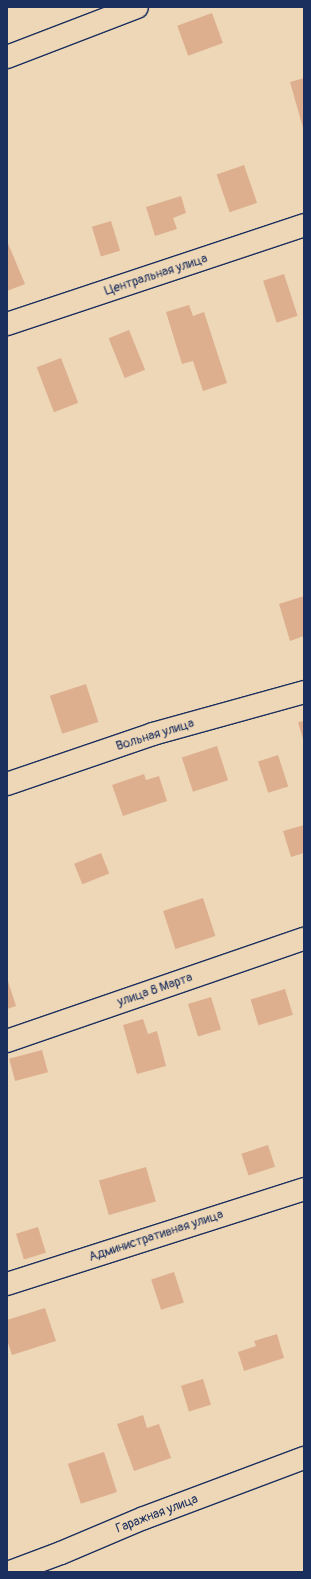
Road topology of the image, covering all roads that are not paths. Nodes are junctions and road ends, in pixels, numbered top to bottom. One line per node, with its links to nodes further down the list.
1 (137, 7): 2 (street)
2 (7, 57)
3 (304, 225): 4 (street, Центральная улица)
4 (7, 324)
5 (304, 692): 6 (street, Вольная улица)
6 (7, 784)
7 (304, 940): 8 (street, улица 8 Марта)
8 (7, 1041)
9 (304, 1189): 10 (street, Административная улица)
10 (7, 1284)
11 (304, 1458): 12 (street, Гаражная улица)
12 (10, 1572)

